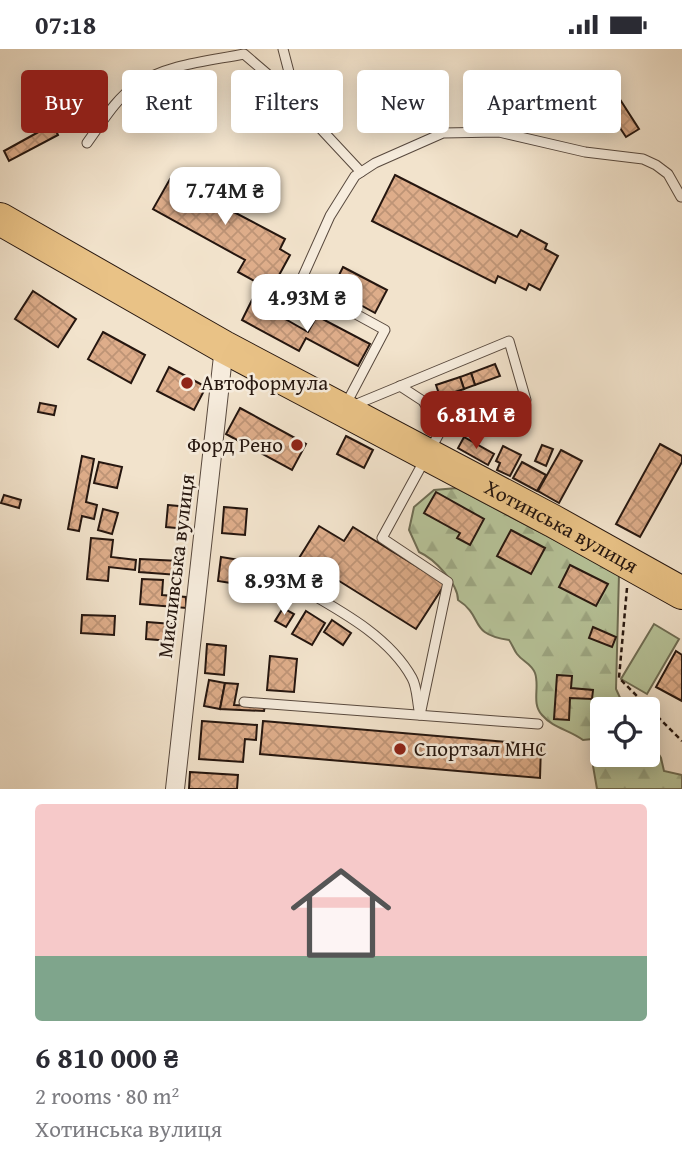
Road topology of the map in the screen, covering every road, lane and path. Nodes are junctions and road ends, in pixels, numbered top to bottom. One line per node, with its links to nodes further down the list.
1 (284, 49): 3 (lane)
2 (263, 70): 5 (lane)
3 (289, 70)
4 (325, 133): 6 (lane)
5 (87, 143)
6 (361, 172): 7 (lane); 9 (lane)
7 (681, 197)
8 (0, 219): 11 (highway, Хотинська вулиця)
9 (299, 283): 10 (lane); 13 (lane)
10 (286, 314)
11 (224, 347): 13 (highway, Хотинська вулиця); 22 (street, Мисливська вулиця)
12 (400, 386): 13 (lane); 14 (lane); 14 (lane)
13 (343, 409): 14 (highway, Хотинська вулиця)
14 (434, 443): 15 (highway, Хотинська вулиця); 19 (lane)
15 (630, 564): 17 (highway, Хотинська вулиця); 21 (path)
16 (299, 587): 19 (lane)
17 (682, 593)
18 (244, 702): 19 (lane)
19 (419, 715): 20 (lane)
20 (538, 723)
21 (682, 741)
22 (174, 789)

